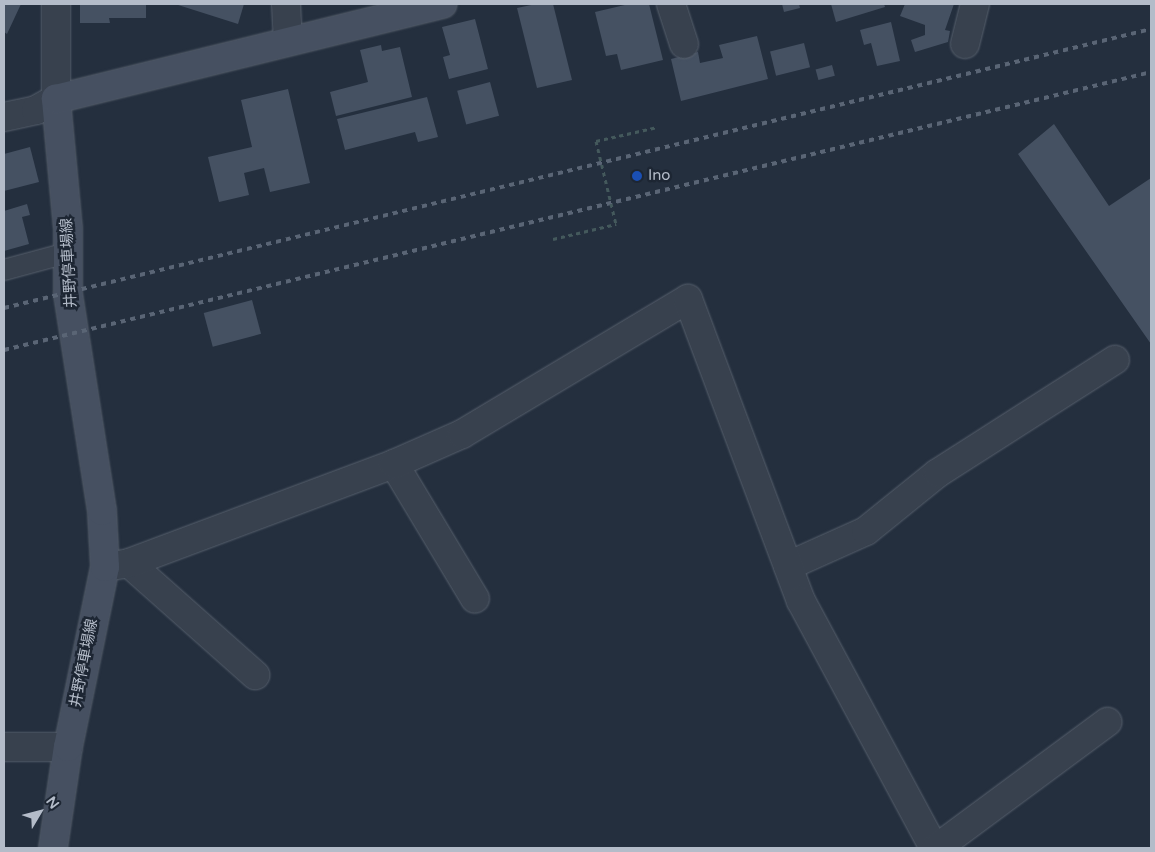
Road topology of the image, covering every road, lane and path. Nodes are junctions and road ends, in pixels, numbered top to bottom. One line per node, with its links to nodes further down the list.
1 (56, 4): 9 (street)
2 (286, 4): 6 (street)
3 (442, 4): 6 (main road)
4 (671, 4): 7 (street)
5 (975, 4): 8 (street)
6 (288, 41): 9 (main road)
7 (684, 44)
8 (965, 44)
9 (56, 99): 10 (street); 13 (main road, 井野停車場線)
10 (4, 117)
11 (657, 127): 12 (path, bridge)
12 (553, 239)
13 (68, 253): 14 (lane); 17 (main road, 井野停車場線)
14 (4, 270)
15 (1115, 360): 18 (street)
16 (394, 464): 17 (street); 18 (street); 19 (street)
17 (117, 565): 20 (street); 23 (main road, 井野停車場線)
18 (788, 566): 25 (street)
19 (475, 599)
20 (255, 675)
21 (1107, 722): 25 (street)
22 (4, 747): 23 (street)
23 (68, 747): 24 (main road, 井野停車場線)
24 (53, 848)
25 (936, 848)

